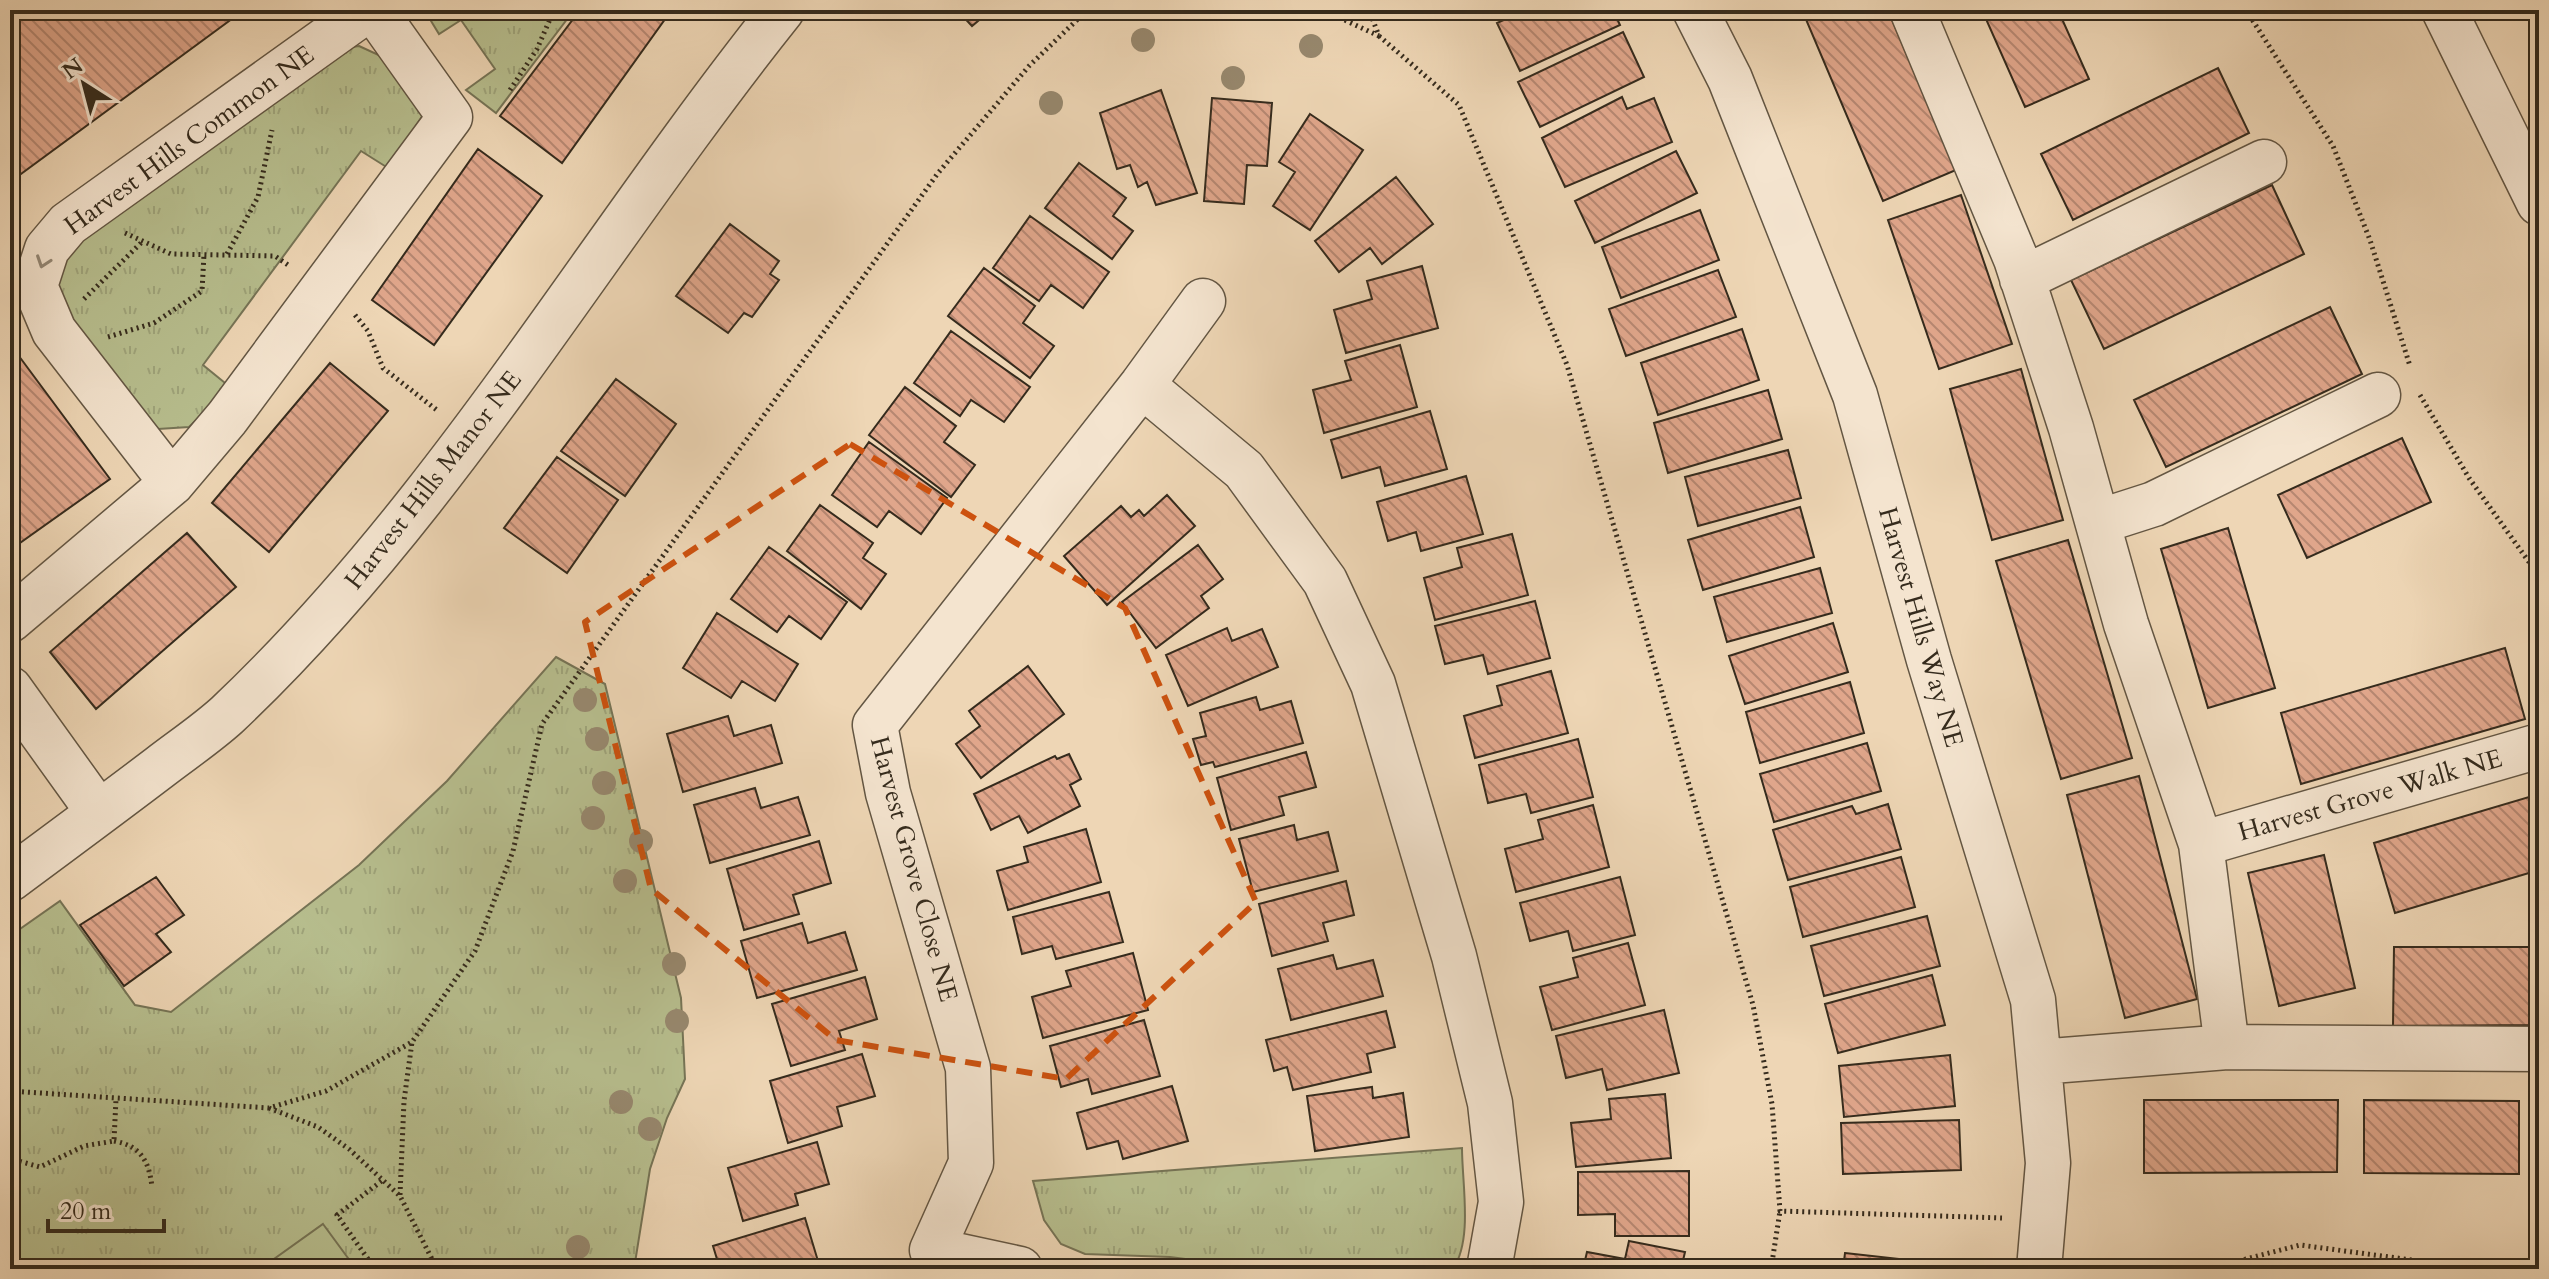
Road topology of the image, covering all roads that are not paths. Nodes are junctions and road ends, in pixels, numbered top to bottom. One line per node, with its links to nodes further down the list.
1 (367, 10): 13 (street, Harvest Hills Common NE, one-way to 13)
2 (374, 10): 13 (street)
3 (782, 10): 18 (street, Harvest Hills Manor NE)
4 (1695, 10): 23 (street, Harvest Hills Way NE)
5 (1912, 10): 9 (street)
6 (2444, 10): 8 (street)
7 (2264, 162): 9 (street)
8 (2539, 203)
9 (2022, 279): 14 (street)
10 (1203, 301): 12 (street, Harvest Grove Close NE)
11 (2402, 384): 14 (street)
12 (1142, 385): 24 (street, Harvest Grove Close NE); 25 (street)
13 (172, 483): 15 (street)
14 (2098, 522): 19 (street)
15 (10, 620)
16 (10, 689): 18 (street)
17 (2539, 746): 19 (street, Harvest Grove Walk NE)
18 (99, 813): 20 (street, Harvest Hills Manor NE)
19 (2201, 844): 21 (street)
20 (10, 879)
21 (2227, 1047): 22 (street); 23 (street)
22 (2539, 1049)
23 (2039, 1062): 26 (street, Harvest Hills Way NE)
24 (1020, 1269)
25 (1489, 1269)
26 (2039, 1269)

